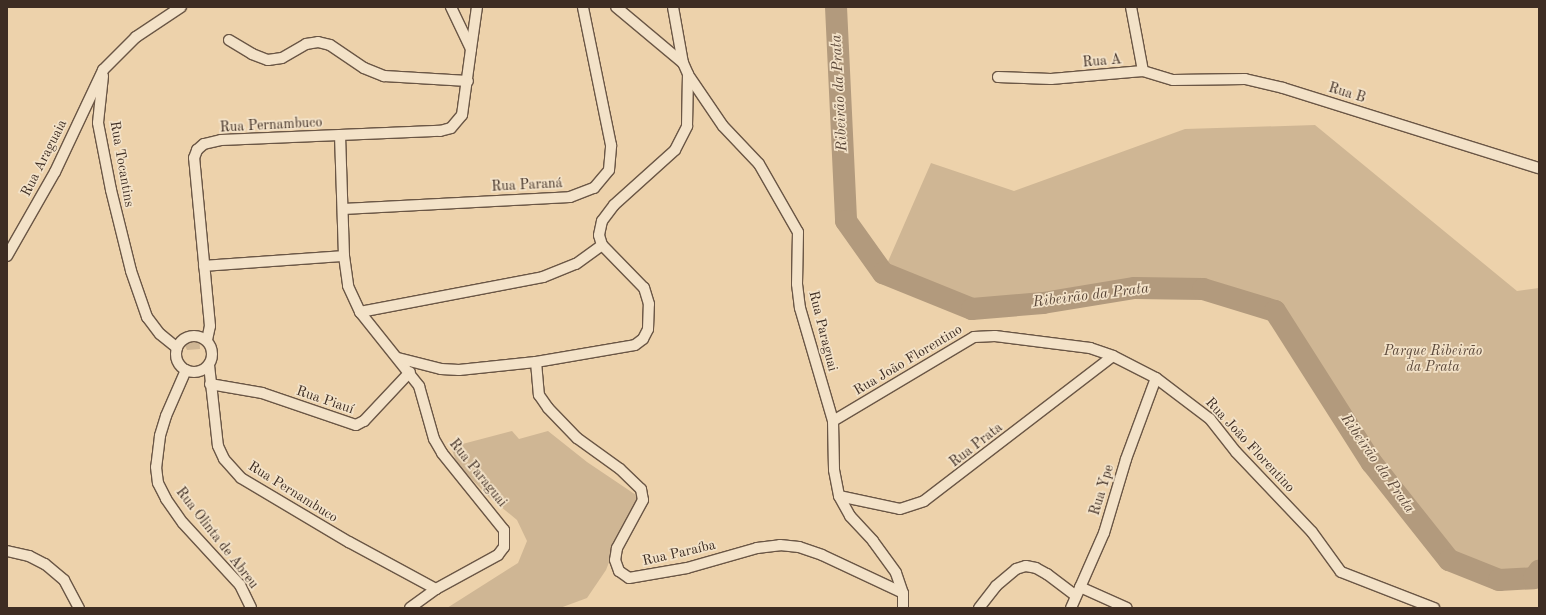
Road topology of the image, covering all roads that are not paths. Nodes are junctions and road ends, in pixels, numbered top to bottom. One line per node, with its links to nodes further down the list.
1 (181, 7): 11 (street)
2 (451, 7): 9 (street)
3 (477, 7): 9 (street)
4 (583, 7): 18 (street, Rua Paraná)
5 (616, 7): 10 (street)
6 (673, 7): 10 (street)
7 (1131, 7): 12 (street, Rua A)
8 (229, 40): 15 (street)
9 (471, 49): 15 (street)
10 (683, 63): 13 (street, Rua Paraguai)
11 (103, 70): 20 (street, Rua Araguaia); 25 (street, Rua Tocantins)
12 (1143, 71): 14 (street, Rua A); 17 (street, Rua B)
13 (688, 74): 19 (street); 34 (street, Rua Paraguai)
14 (998, 77)
15 (468, 81): 16 (street, Rua Pernambuco)
16 (340, 135): 18 (street, Rua Paraguai); 22 (street, Rua Pernambuco)
17 (1539, 168)
18 (343, 209): 21 (street, Rua Paraguai)
19 (602, 245): 23 (street); 28 (street)
20 (7, 256)
21 (344, 256): 22 (street); 23 (street, Rua Paraguai)
22 (204, 266): 24 (street, Rua Pernambuco)
23 (360, 312): 27 (street, Rua Paraguai)
24 (207, 340): 25 (street); 29 (street)
25 (177, 348): 30 (street)
26 (1113, 356): 32 (street, Rua João Florentino); 34 (street, Rua João Florentino); 35 (street, Rua Prata)
27 (398, 358): 28 (street); 31 (street, Rua Paraguai)
28 (536, 362): 39 (street, Rua Paraíba)
29 (209, 366): 30 (street); 33 (street, Rua Pernambuco)
30 (186, 370): 41 (street, Rua Olinta de Abreu)
31 (410, 372): 33 (street, Rua Piauí); 37 (street, Rua Paraguai)
32 (1156, 378): 38 (street, Rua Ype); 47 (street, Rua João Florentino)
33 (210, 384): 37 (street, Rua Pernambuco)
34 (832, 421): 35 (street, Rua Paraguai)
35 (839, 496): 39 (street, Rua Paraguai)
36 (7, 550): 40 (street)
37 (436, 589): 42 (street, Rua Paraguai)
38 (1078, 592): 44 (street); 45 (street, Rua Ype); 46 (street)
39 (903, 593): 43 (street, Rua Paraguai)
40 (79, 608)
41 (251, 608)
42 (410, 608)
43 (903, 608)
44 (979, 608)
45 (1071, 608)
46 (1127, 608)
47 (1434, 608)

